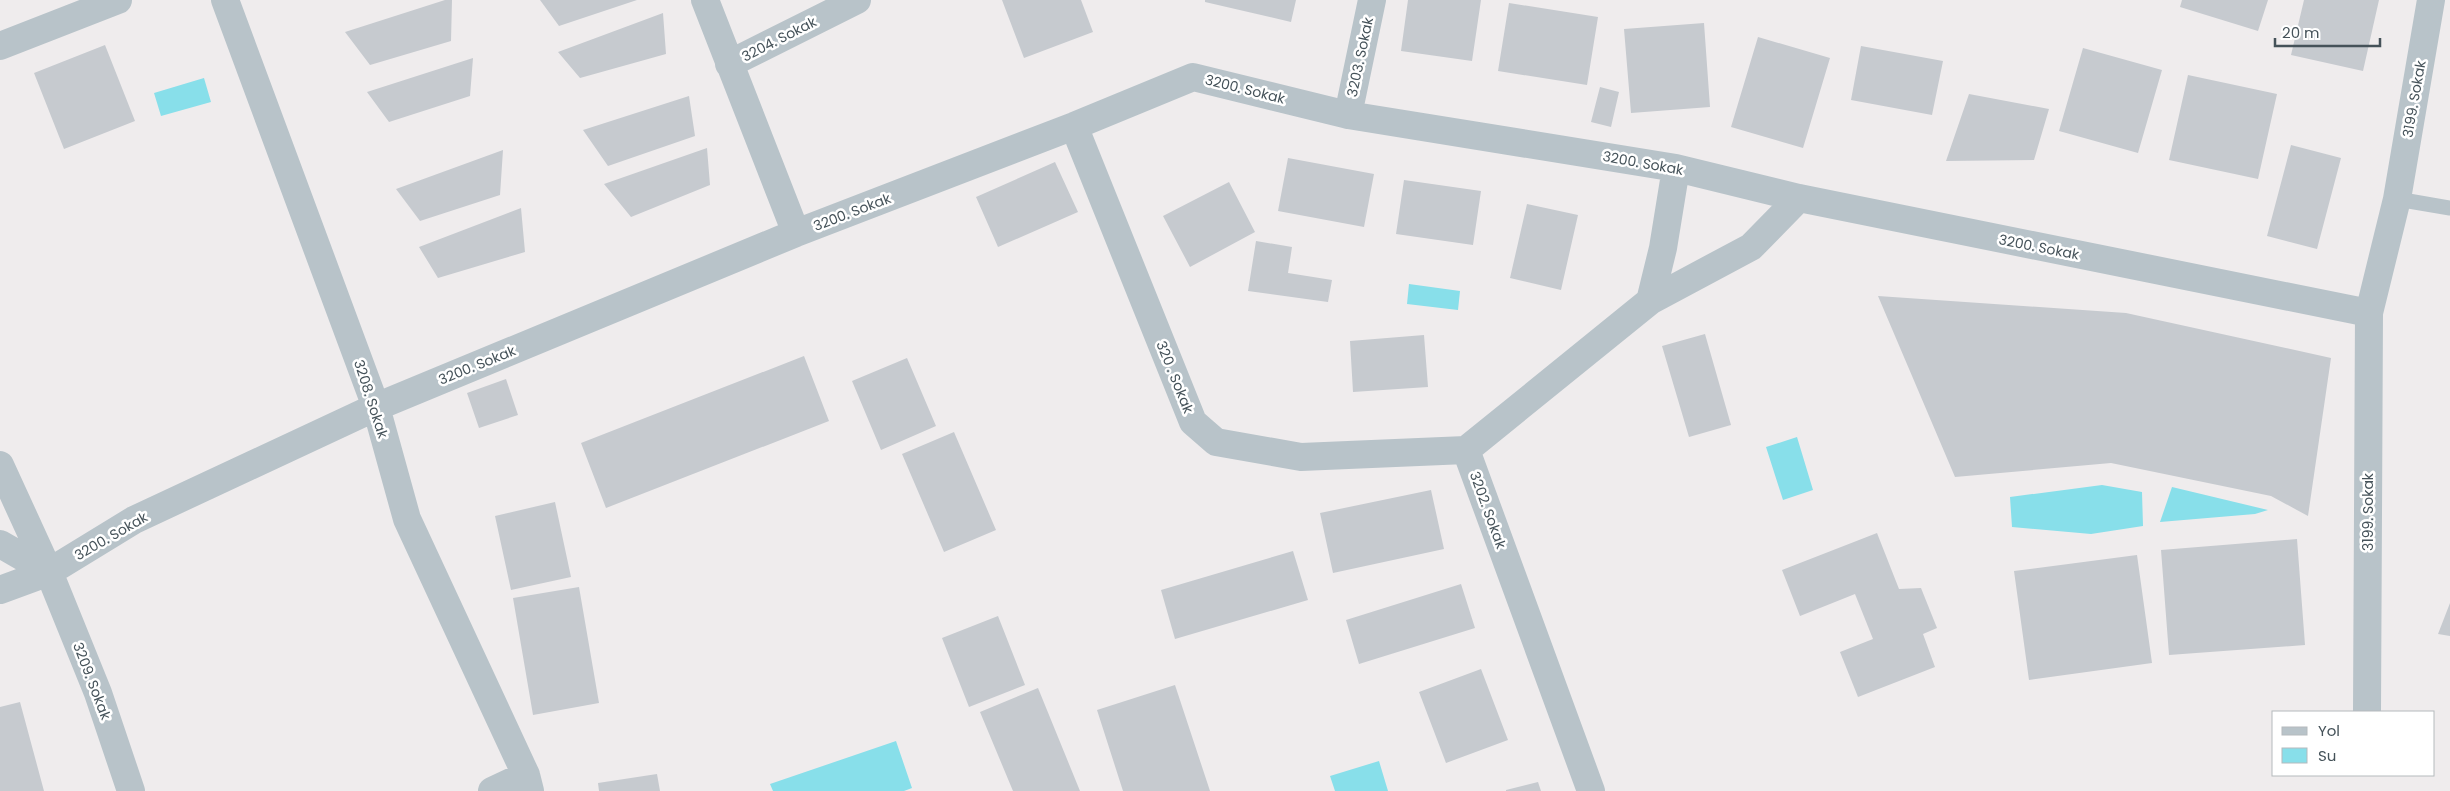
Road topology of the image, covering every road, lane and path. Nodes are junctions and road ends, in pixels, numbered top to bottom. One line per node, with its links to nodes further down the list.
1 (118, 0): 7 (street)
2 (225, 0): 18 (street, 3208. Sokak)
3 (705, 0): 8 (street)
4 (857, 0): 8 (street, 3204. Sokak)
5 (1372, 0): 9 (street, 3203. Sokak)
6 (2431, 0): 13 (street, 3199. Sokak)
7 (0, 46)
8 (729, 64): 15 (street)
9 (1348, 115): 10 (street, 3200. Sokak); 11 (street, 3200. Sokak)
10 (1074, 126): 15 (street, 3200. Sokak); 19 (street, 320 . Sokak)
11 (1676, 168): 12 (street, 3200. Sokak); 16 (street)
12 (1799, 198): 16 (street); 17 (street, 3200. Sokak)
13 (2397, 198): 14 (lane); 17 (street)
14 (2450, 208)
15 (796, 233): 18 (street, 3200. Sokak)
16 (1650, 301): 19 (street)
17 (2369, 313): 24 (street, 3199. Sokak)
18 (376, 407): 22 (street, 3200. Sokak); 25 (street, 3208. Sokak)
19 (1466, 450): 28 (street, 3202. Sokak)
20 (0, 465): 22 (street, 3209. Sokak)
21 (0, 544): 22 (street)
22 (49, 572): 23 (street, 3200. Sokak); 26 (street, 3209. Sokak)
23 (0, 590)
24 (2367, 711)
25 (528, 783): 27 (street)
26 (131, 791)
27 (492, 791)
28 (1591, 791)

